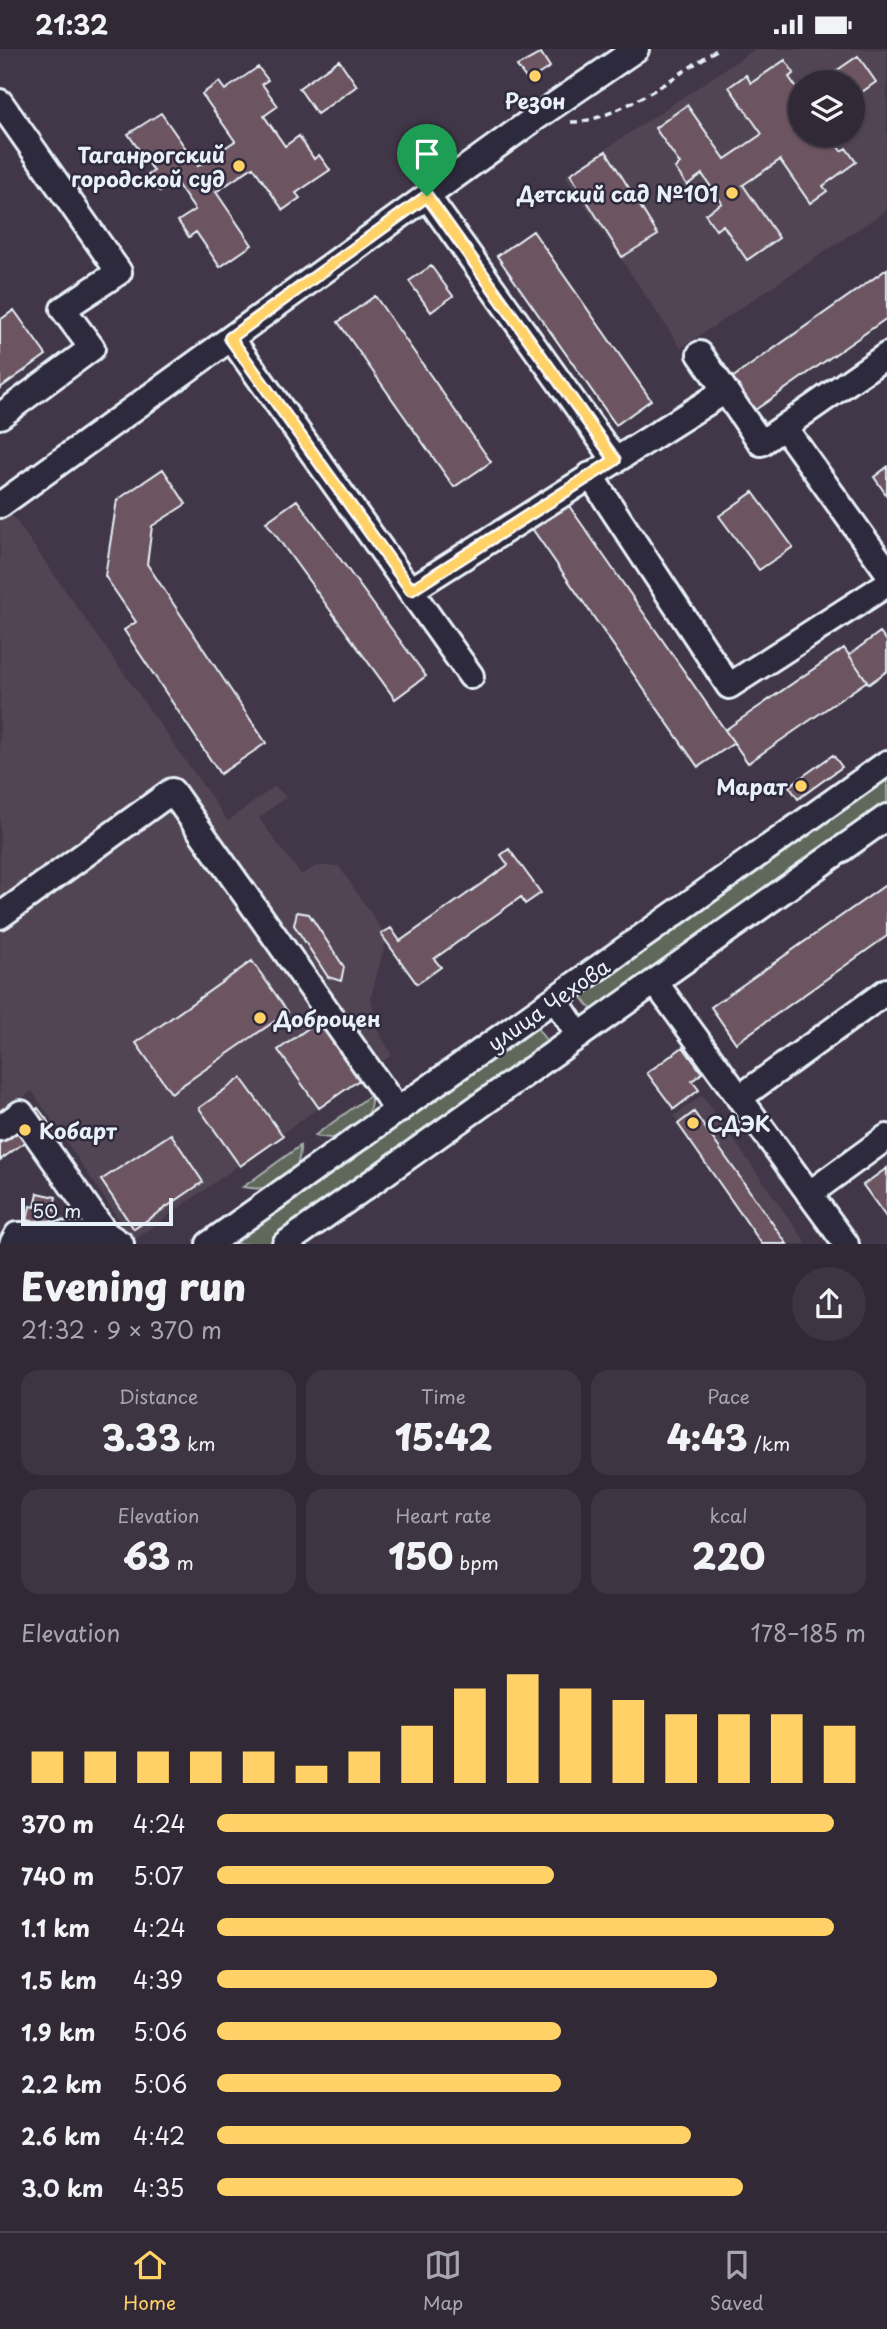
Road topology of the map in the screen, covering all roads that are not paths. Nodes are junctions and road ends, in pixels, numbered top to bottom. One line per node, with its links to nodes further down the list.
1 (636, 49): 3 (street)
2 (0, 102): 8 (street)
3 (427, 196): 4 (street); 10 (street)
4 (230, 338): 12 (street); 15 (street)
5 (700, 354): 7 (street)
6 (887, 355): 9 (street)
7 (725, 391): 9 (street); 10 (street)
8 (0, 416)
9 (784, 427): 13 (street)
10 (615, 460): 11 (street)
11 (590, 475): 14 (street); 15 (street)
12 (0, 505)
13 (887, 571)
14 (887, 584)
15 (411, 590): 16 (street)
16 (471, 676)
17 (887, 763): 21 (street, улица Чехова)
18 (887, 817): 20 (street, улица Чехова)
19 (0, 916): 25 (street)
20 (655, 982): 23 (street, улица Чехова); 24 (street)
21 (555, 999): 23 (street); 25 (street, улица Чехова)
22 (883, 1001): 24 (street)
23 (579, 1036): 32 (street, улица Чехова)
24 (739, 1098): 28 (street)
25 (398, 1111): 31 (street, улица Чехова)
26 (0, 1128): 29 (street)
27 (887, 1137): 28 (street)
28 (809, 1194): 33 (street)
29 (113, 1239): 30 (street)
30 (10, 1240)
31 (209, 1244)
32 (285, 1244)
33 (846, 1244)

